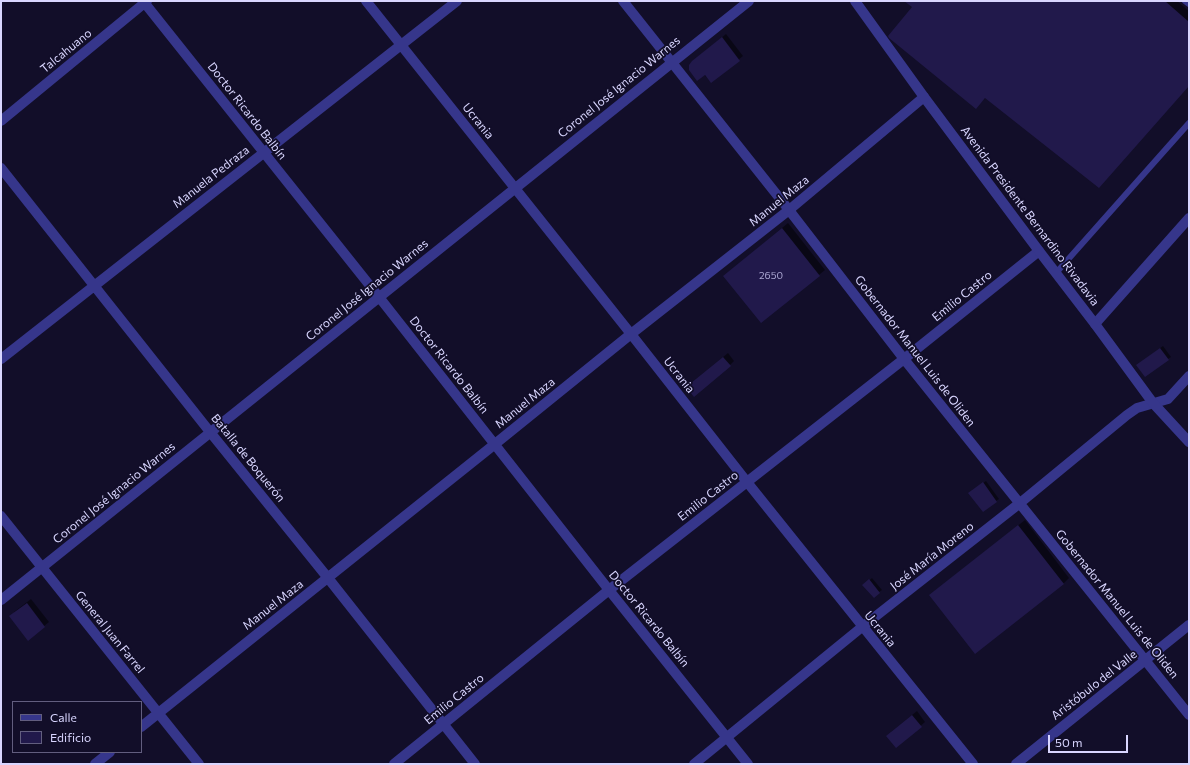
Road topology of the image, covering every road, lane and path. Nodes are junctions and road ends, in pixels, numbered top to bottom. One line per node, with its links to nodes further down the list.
1 (366, 1): 9 (street, Ucrania)
2 (457, 1): 9 (street, Manuela Pedraza)
3 (623, 1): 10 (street, Gobernador Manuel Luis de Oliden)
4 (749, 1): 10 (street, Coronel José Ignacio Warnes)
5 (856, 1): 11 (street, Avenida Presidente Bernardino Rivadavia)
6 (1185, 1): 8 (lane)
7 (145, 2): 12 (street, Talcahuano); 14 (street, Doctor Ricardo Balbín)
8 (1189, 4)
9 (400, 45): 14 (street, Manuela Pedraza); 16 (street, Ucrania)
10 (672, 62): 16 (street, Coronel José Ignacio Warnes); 17 (street, Gobernador Manuel Luis de Oliden)
11 (924, 96): 17 (street, Manuel Maza); 19 (street, Avenida Presidente Bernardino Rivadavia)
12 (1, 121)
13 (1189, 123): 20 (lane)
14 (263, 152): 21 (street, Manuela Pedraza); 22 (street, Doctor Ricardo Balbín)
15 (1, 168): 21 (street, Batalla de Boquerón)
16 (515, 188): 22 (street, Coronel José Ignacio Warnes); 24 (street, Ucrania)
17 (789, 210): 24 (street, Manuel Maza); 26 (street, Gobernador Manuel Luis de Oliden)
18 (1189, 218): 23 (street)
19 (1039, 251): 20 (street, Avenida Presidente Bernardino Rivadavia); 26 (street, Emilio Castro)
20 (1056, 273): 23 (street, Avenida Presidente Bernardino Rivadavia)
21 (94, 285): 25 (street, Manuela Pedraza); 29 (street, Batalla de Boquerón)
22 (379, 297): 29 (street, Coronel José Ignacio Warnes); 31 (street, Doctor Ricardo Balbín)
23 (1095, 324): 28 (street, Avenida Presidente Bernardino Rivadavia)
24 (631, 334): 31 (street, Manuel Maza); 32 (street, Ucrania)
25 (1, 359)
26 (904, 359): 32 (street, Emilio Castro); 33 (street, Gobernador Manuel Luis de Oliden)
27 (1189, 376): 28 (street, José María Moreno)
28 (1153, 403): 30 (street, Avenida Presidente Bernardino Rivadavia); 33 (street, José María Moreno)
29 (210, 432): 35 (street, Coronel José Ignacio Warnes); 36 (street, Batalla de Boquerón)
30 (1189, 442)
31 (495, 444): 36 (street, Manuel Maza); 37 (street, Doctor Ricardo Balbín)
32 (747, 482): 37 (street, Emilio Castro); 40 (street, Ucrania)
33 (1020, 503): 40 (street, José María Moreno); 41 (street, Gobernador Manuel Luis de Oliden)
34 (1, 516): 35 (street, General Juan Farrel)
35 (42, 567): 38 (street, Coronel José Ignacio Warnes); 42 (street, General Juan Farrel)
36 (328, 578): 42 (street, Manuel Maza); 44 (street, Batalla de Boquerón)
37 (609, 590): 44 (street, Emilio Castro); 46 (street, Doctor Ricardo Balbín)
38 (1, 600)
39 (1189, 625): 41 (street, Aristóbulo del Valle)
40 (862, 627): 46 (street, José María Moreno); 54 (street, Ucrania)
41 (1146, 661): 43 (street, Gobernador Manuel Luis de Oliden); 55 (street, Aristóbulo del Valle)
42 (158, 713): 45 (street, Manuel Maza); 49 (street, General Juan Farrel)
43 (1189, 715)
44 (444, 724): 50 (street, Emilio Castro); 51 (street, Batalla de Boquerón)
45 (142, 726)
46 (727, 737): 52 (street, José María Moreno); 53 (street, Doctor Ricardo Balbín)
47 (109, 753): 48 (street)
48 (95, 764)
49 (199, 764)
50 (394, 764)
51 (475, 764)
52 (694, 764)
53 (748, 764)
54 (973, 764)
55 (1016, 764)

